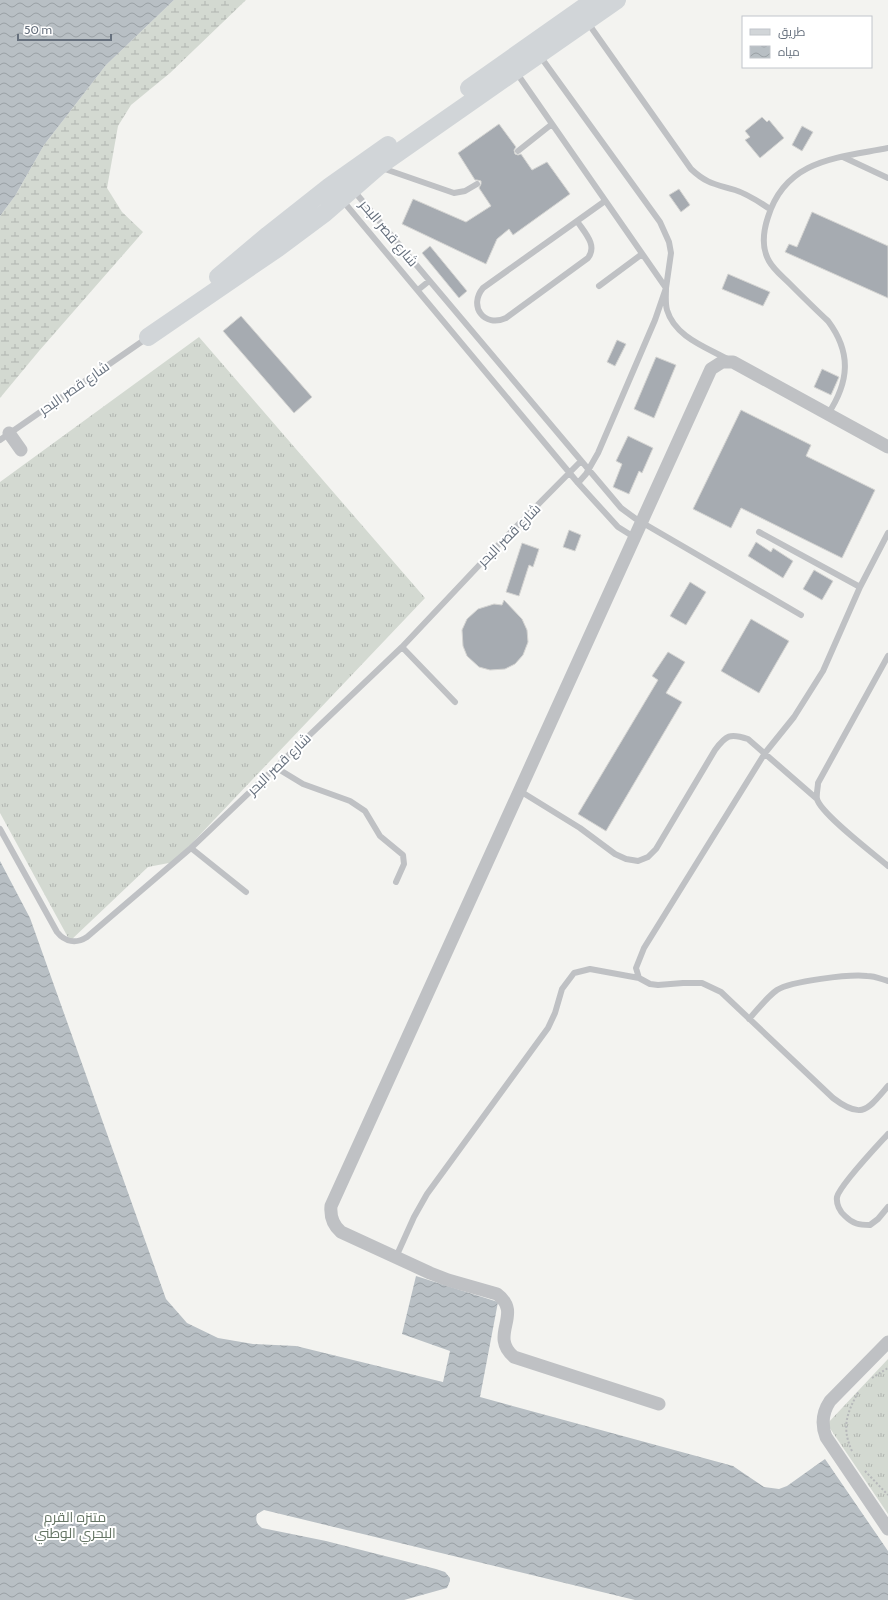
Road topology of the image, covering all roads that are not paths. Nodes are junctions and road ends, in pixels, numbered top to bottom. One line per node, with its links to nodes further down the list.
1 (594, 0): 3 (street, شارع قصر البحر)
2 (618, 0): 3 (street, شارع قصر البحر)
3 (583, 16): 4 (street, شارع قصر البحر); 13 (street, شارع قصر البحر); 15 (lane)
4 (538, 55): 5 (street, شارع قصر البحر); 20 (lane)
5 (515, 71): 6 (lane); 10 (street, شارع قصر البحر)
6 (552, 124): 8 (lane); 14 (lane)
7 (888, 148): 9 (lane)
8 (518, 151)
9 (843, 156): 11 (lane); 15 (lane)
10 (379, 166): 12 (lane); 13 (street, شارع قصر البحر)
11 (888, 178)
12 (477, 184)
13 (339, 189): 18 (lane, شارع قصر البحر); 21 (lane, شارع قصر البحر); 22 (street, شارع قصر البحر)
14 (605, 201): 16 (lane); 17 (lane)
15 (770, 209): 24 (lane)
16 (577, 221): 16 (lane)
17 (642, 254): 19 (lane); 20 (lane)
18 (429, 281): 21 (lane); 28 (lane, شارع قصر البحر)
19 (599, 286)
20 (666, 288): 23 (lane); 29 (lane)
21 (418, 290): 30 (lane, شارع قصر البحر)
22 (148, 337): 25 (lane, شارع قصر البحر)
23 (733, 362): 24 (street); 32 (street)
24 (828, 414): 26 (street)
25 (5, 436): 27 (street)
26 (888, 447)
27 (21, 450)
28 (581, 461): 29 (lane, شارع قصر البحر); 30 (lane, شارع قصر البحر)
29 (589, 468): 31 (lane); 32 (lane, شارع قصر البحر)
30 (569, 473): 31 (lane, شارع قصر البحر); 38 (lane, شارع قصر البحر)
31 (578, 483): 35 (lane, شارع قصر البحر)
32 (641, 522): 35 (street); 37 (lane, شارع قصر البحر)
33 (759, 532): 36 (lane)
34 (888, 533): 36 (lane)
35 (634, 537): 43 (street)
36 (860, 587): 41 (lane)
37 (801, 615)
38 (402, 647): 40 (lane); 42 (lane, شارع قصر البحر)
39 (888, 656): 44 (lane)
40 (455, 702)
41 (765, 753): 43 (lane); 44 (lane); 50 (lane)
42 (275, 767): 46 (lane, شارع قصر البحر); 48 (lane)
43 (520, 791): 56 (street)
44 (817, 799): 47 (lane)
45 (0, 829): 46 (lane, شارع قصر البحر)
46 (191, 848): 49 (lane)
47 (888, 866)
48 (396, 882)
49 (246, 892)
50 (640, 978): 52 (lane); 56 (lane)
51 (888, 982): 52 (lane)
52 (749, 1018): 53 (lane)
53 (888, 1086)
54 (888, 1134): 55 (lane)
55 (888, 1207)
56 (396, 1257): 58 (street)
57 (888, 1342): 59 (street)
58 (659, 1404)
59 (888, 1529)

